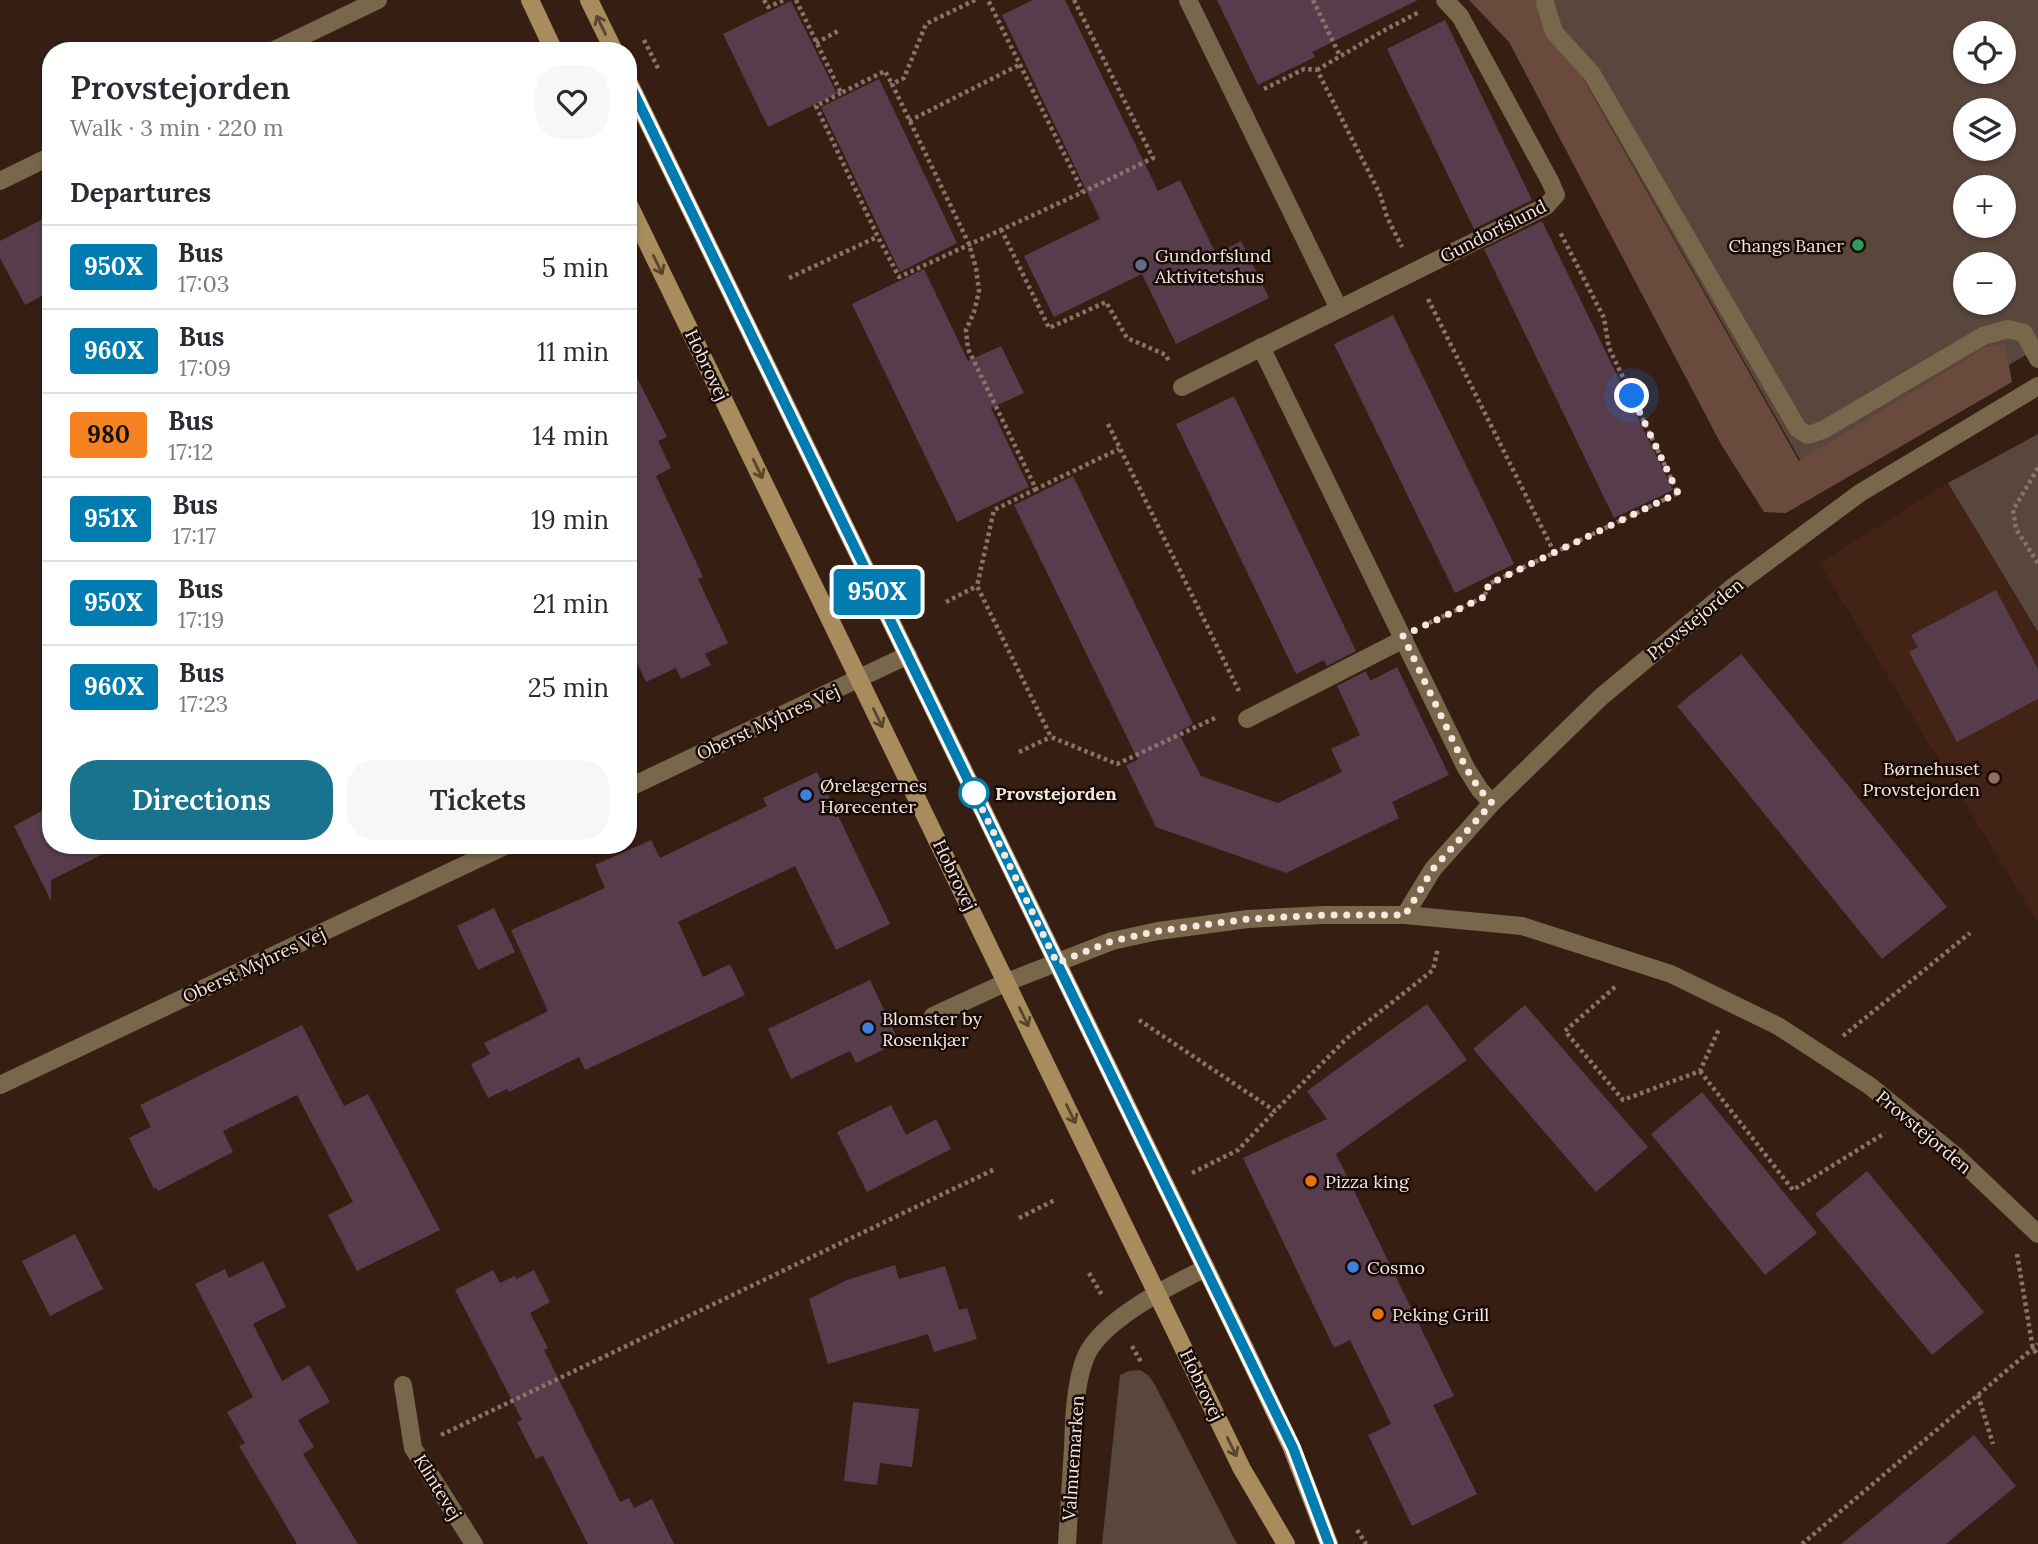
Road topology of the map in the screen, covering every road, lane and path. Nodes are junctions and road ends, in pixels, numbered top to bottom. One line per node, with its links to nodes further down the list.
1 (379, 0): 15 (street)
2 (530, 0): 16 (main road)
3 (589, 0): 17 (main road, one-way to 3)
4 (764, 0): 5 (path)
5 (783, 0)
6 (796, 0): 18 (path)
7 (975, 0): 22 (path)
8 (988, 0): 20 (path)
9 (1074, 0): 28 (path)
10 (1188, 0): 35 (street)
11 (1313, 0): 19 (path)
12 (1437, 3): 19 (path); 29 (street, Gundorfslund)
13 (1545, 4): 37 (street)
14 (838, 31): 18 (path)
15 (291, 42)
16 (550, 42)
17 (610, 42)
18 (816, 43): 23 (path)
19 (1340, 56): 21 (path)
20 (1019, 65): 25 (path); 28 (path)
21 (1317, 71)
22 (892, 85): 23 (path); 25 (path)
23 (841, 93): 32 (path)
24 (637, 99): 48 (main road)
25 (909, 121): 33 (path)
26 (42, 160): 27 (street)
27 (0, 181)
28 (1083, 192): 31 (path)
29 (1546, 206): 35 (street, Gundorfslund); 47 (path)
30 (637, 221): 49 (main road, Hobrovej, one-way to 49)
31 (1001, 229): 33 (path); 39 (path)
32 (878, 237): 33 (path); 34 (path)
33 (969, 244): 43 (path)
34 (789, 278)
35 (1339, 309): 36 (street, Gundorfslund)
36 (1261, 347): 39 (street, Gundorfslund); 47 (street)
37 (2038, 359)
38 (2038, 386): 56 (street, Provstejorden)
39 (1182, 387)
40 (1108, 424): 41 (path)
41 (1119, 449): 43 (path); 50 (path)
42 (2038, 468): 44 (path)
43 (1036, 489): 45 (path)
44 (2038, 563)
45 (976, 586): 46 (path); 53 (path)
46 (946, 602)
47 (1404, 638): 51 (street); 56 (street)
48 (908, 655): 49 (street, Oberst Myhres Vej); 61 (main road)
49 (860, 679): 55 (street, Oberst Myhres Vej); 63 (main road, Hobrovej, one-way to 63)
50 (1239, 697)
51 (1247, 719)
52 (1188, 732): 53 (path)
53 (1051, 737): 54 (path)
54 (1020, 752)
55 (637, 784)
56 (1492, 803): 58 (street, Provstejorden)
57 (488, 854): 69 (street, Oberst Myhres Vej)
58 (1405, 915): 59 (street, Provstejorden); 61 (street, Provstejorden)
59 (1444, 918): 62 (street, Provstejorden); 70 (path)
60 (1970, 933): 67 (path)
61 (1057, 963): 63 (street, Provstejorden); 73 (main road)
62 (1640, 964): 64 (street, Provstejorden); 68 (path)
63 (1007, 982): 65 (street, Provstejorden); 79 (main road, Hobrovej, one-way to 79)
64 (1730, 1003): 67 (street, Provstejorden); 68 (path)
65 (933, 1016)
66 (1139, 1020): 70 (path)
67 (1820, 1054): 71 (street, Provstejorden)
68 (1700, 1071): 71 (path)
69 (0, 1085)
70 (1275, 1111): 73 (path)
71 (1909, 1118): 75 (street, Provstejorden)
72 (995, 1169): 86 (path)
73 (1166, 1186): 78 (main road)
74 (1055, 1200): 76 (path)
75 (2009, 1206): 77 (street, Provstejorden); 81 (path)
76 (1019, 1218)
77 (2038, 1234)
78 (1206, 1268): 79 (street, Valmuemarken); 90 (main road)
79 (1158, 1292): 88 (street, Valmuemarken); 89 (main road, Hobrovej, one-way to 89)
80 (2038, 1344): 81 (path)
81 (2033, 1349): 82 (path); 84 (path)
82 (2038, 1355)
83 (403, 1385): 86 (street, Klintevej)
84 (1978, 1395): 85 (path); 91 (path)
85 (1993, 1444)
86 (414, 1448): 87 (street, Klintevej)
87 (474, 1544)
88 (1067, 1544)
89 (1286, 1544)
90 (1329, 1544)
91 (1801, 1544)

